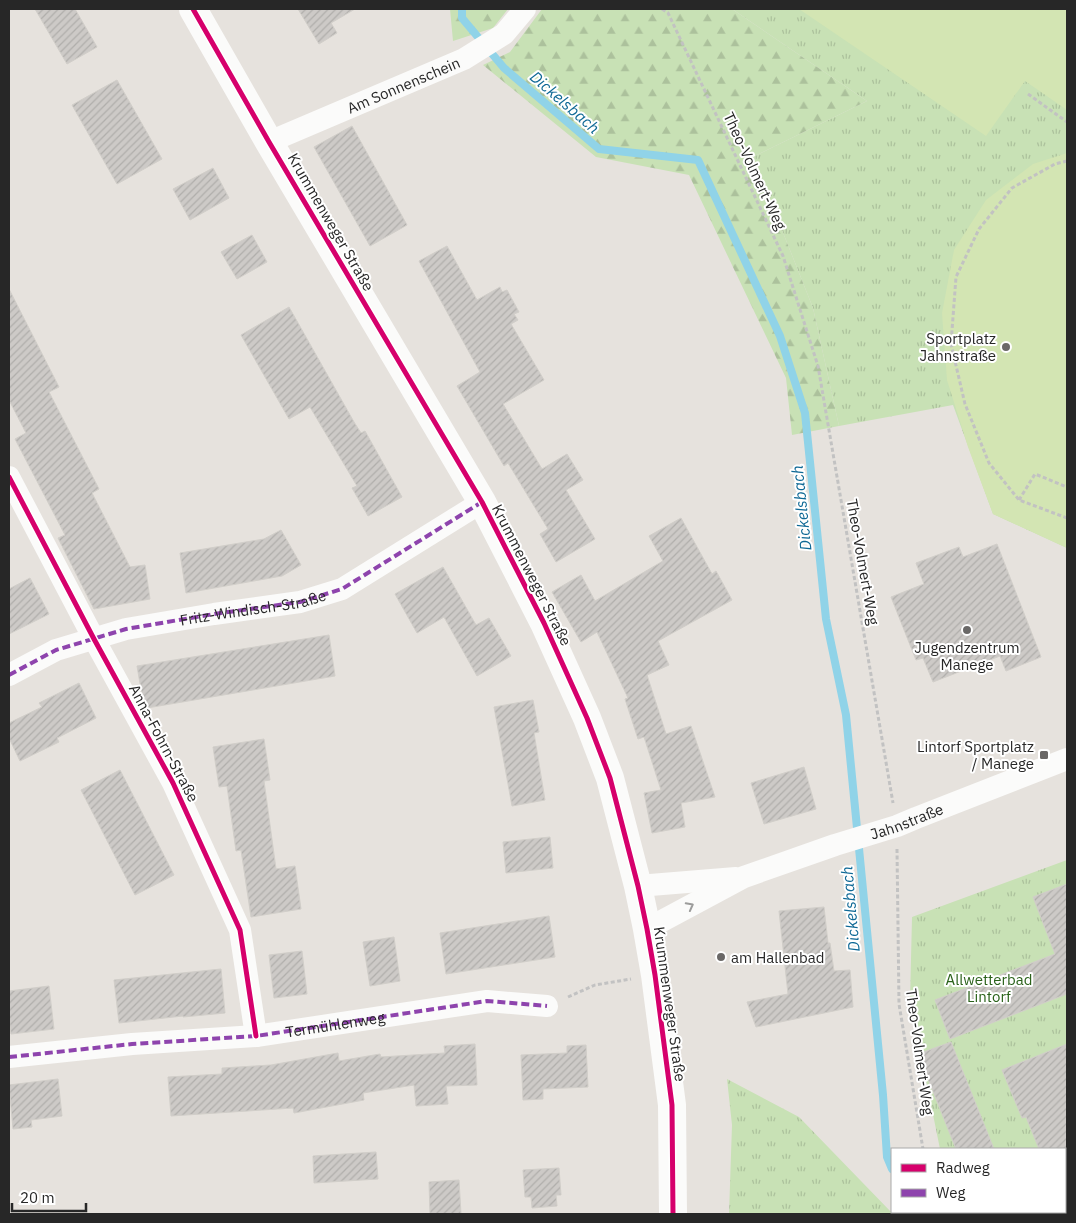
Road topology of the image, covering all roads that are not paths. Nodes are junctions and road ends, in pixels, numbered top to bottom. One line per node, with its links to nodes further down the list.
1 (193, 9): 3 (main road, Krummenweger Straße)
2 (526, 9): 3 (street, Am Sonnenschein)
3 (269, 142): 5 (main road, Krummenweger Straße)
4 (9, 477): 6 (street, Anna-Fohrn-Straße)
5 (482, 502): 6 (street, Fritz-Windisch-Straße); 10 (main road, Krummenweger Straße)
6 (94, 639): 7 (street, Fritz-Windisch-Straße); 13 (street, Anna-Fohrn-Straße)
7 (9, 675)
8 (1067, 759): 9 (street, Jahnstraße)
9 (744, 877): 10 (street, Jahnstraße); 11 (street, Jahnstraße, one-way to 9)
10 (638, 886): 11 (main road, Krummenweger Straße)
11 (647, 930): 15 (main road, Krummenweger Straße)
12 (547, 1006): 13 (street, Termühlenweg)
13 (256, 1036): 14 (street, Termühlenweg)
14 (9, 1057)
15 (673, 1214)

